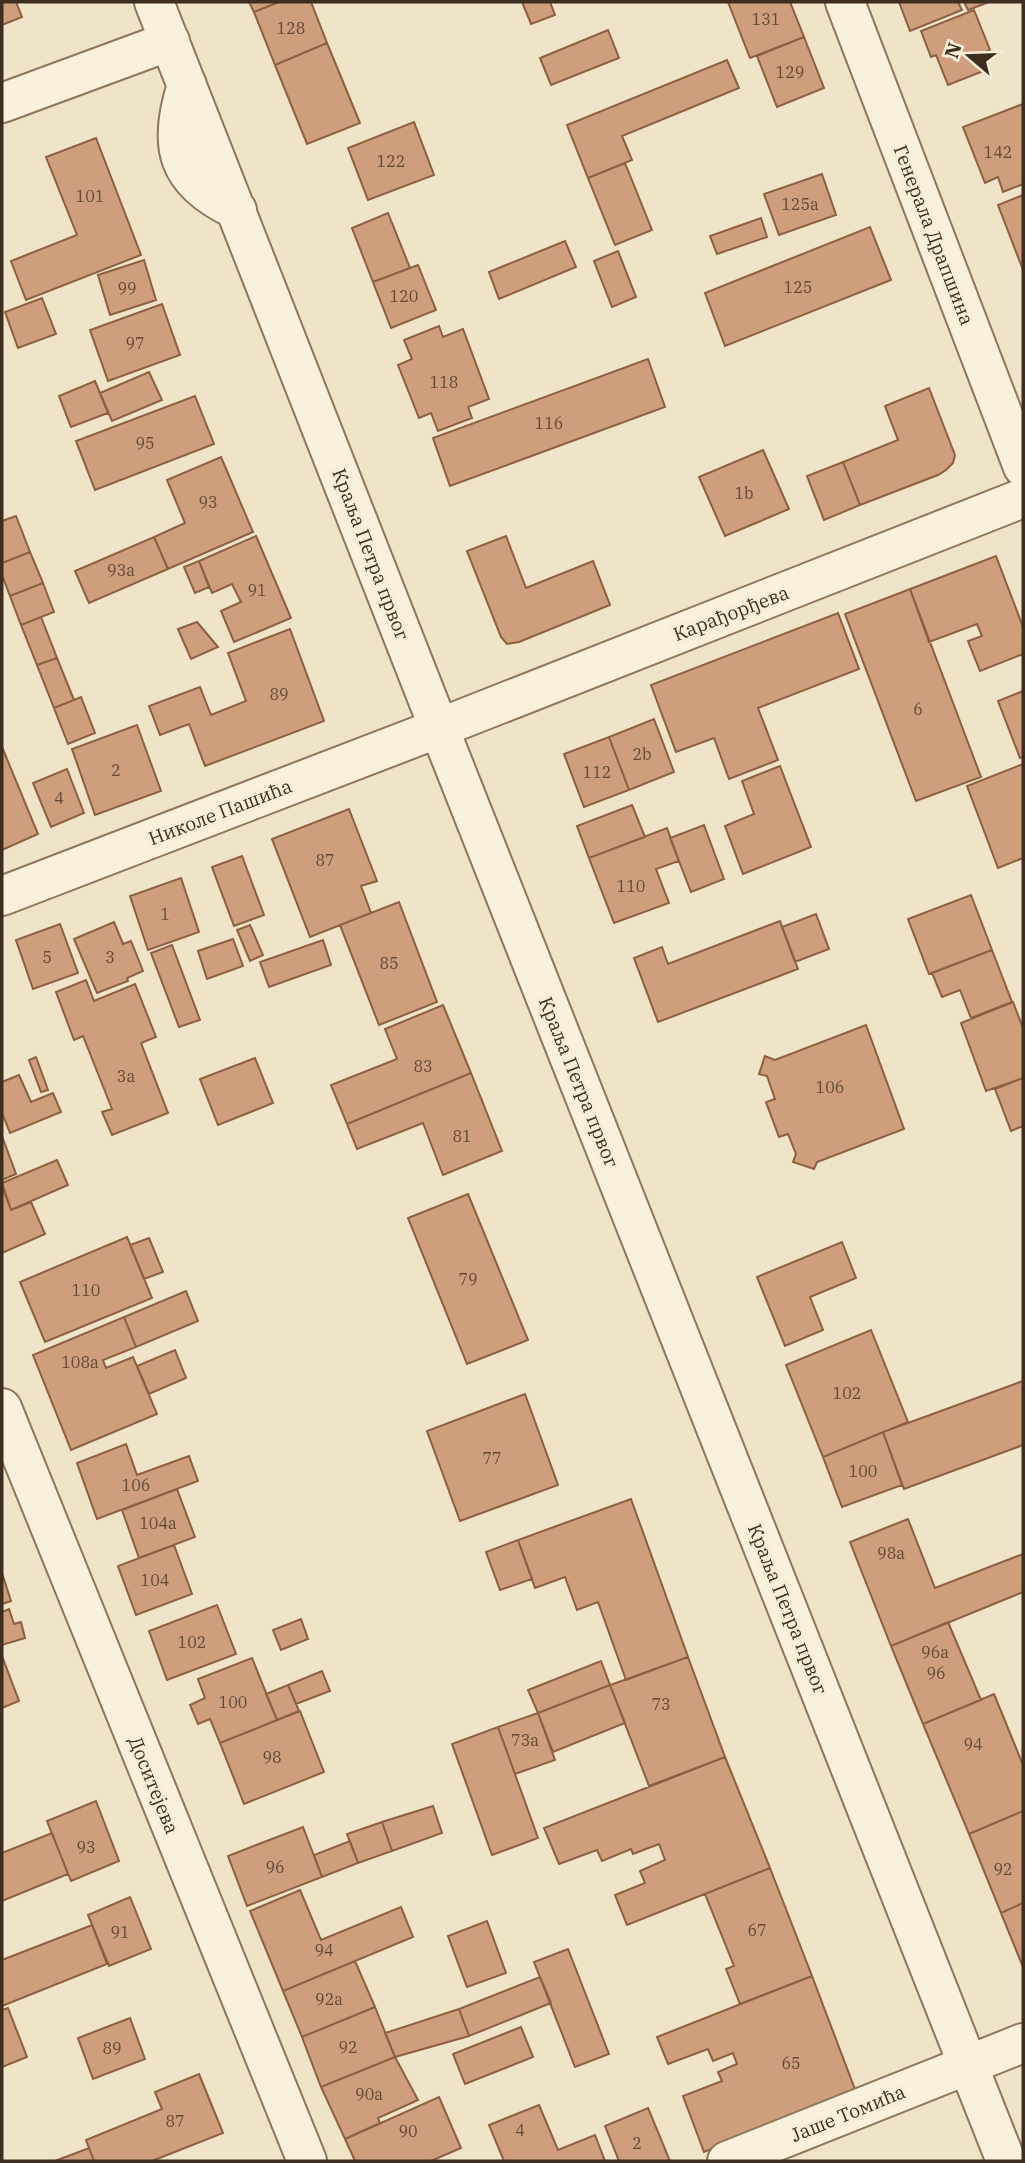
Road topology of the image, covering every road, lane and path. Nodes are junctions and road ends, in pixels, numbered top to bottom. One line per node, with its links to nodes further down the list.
1 (154, 2): 3 (street, Краља Петра првог)
2 (845, 2): 5 (street, Генерала Драпшина)
3 (170, 41): 4 (street); 7 (street, Краља Петра првог)
4 (2, 103)
5 (1023, 467)
6 (1023, 498): 7 (street, Карађорђева)
7 (439, 728): 8 (street, Николе Пашића); 11 (street, Краља Петра првог)
8 (2, 896)
9 (2, 1408): 12 (street, Доситејева)
10 (1023, 2043): 11 (street, Јаше Томића)
11 (968, 2064): 13 (street, Јаше Томића); 14 (street, Краља Петра првог)
12 (307, 2161)
13 (727, 2161)
14 (1006, 2161)

